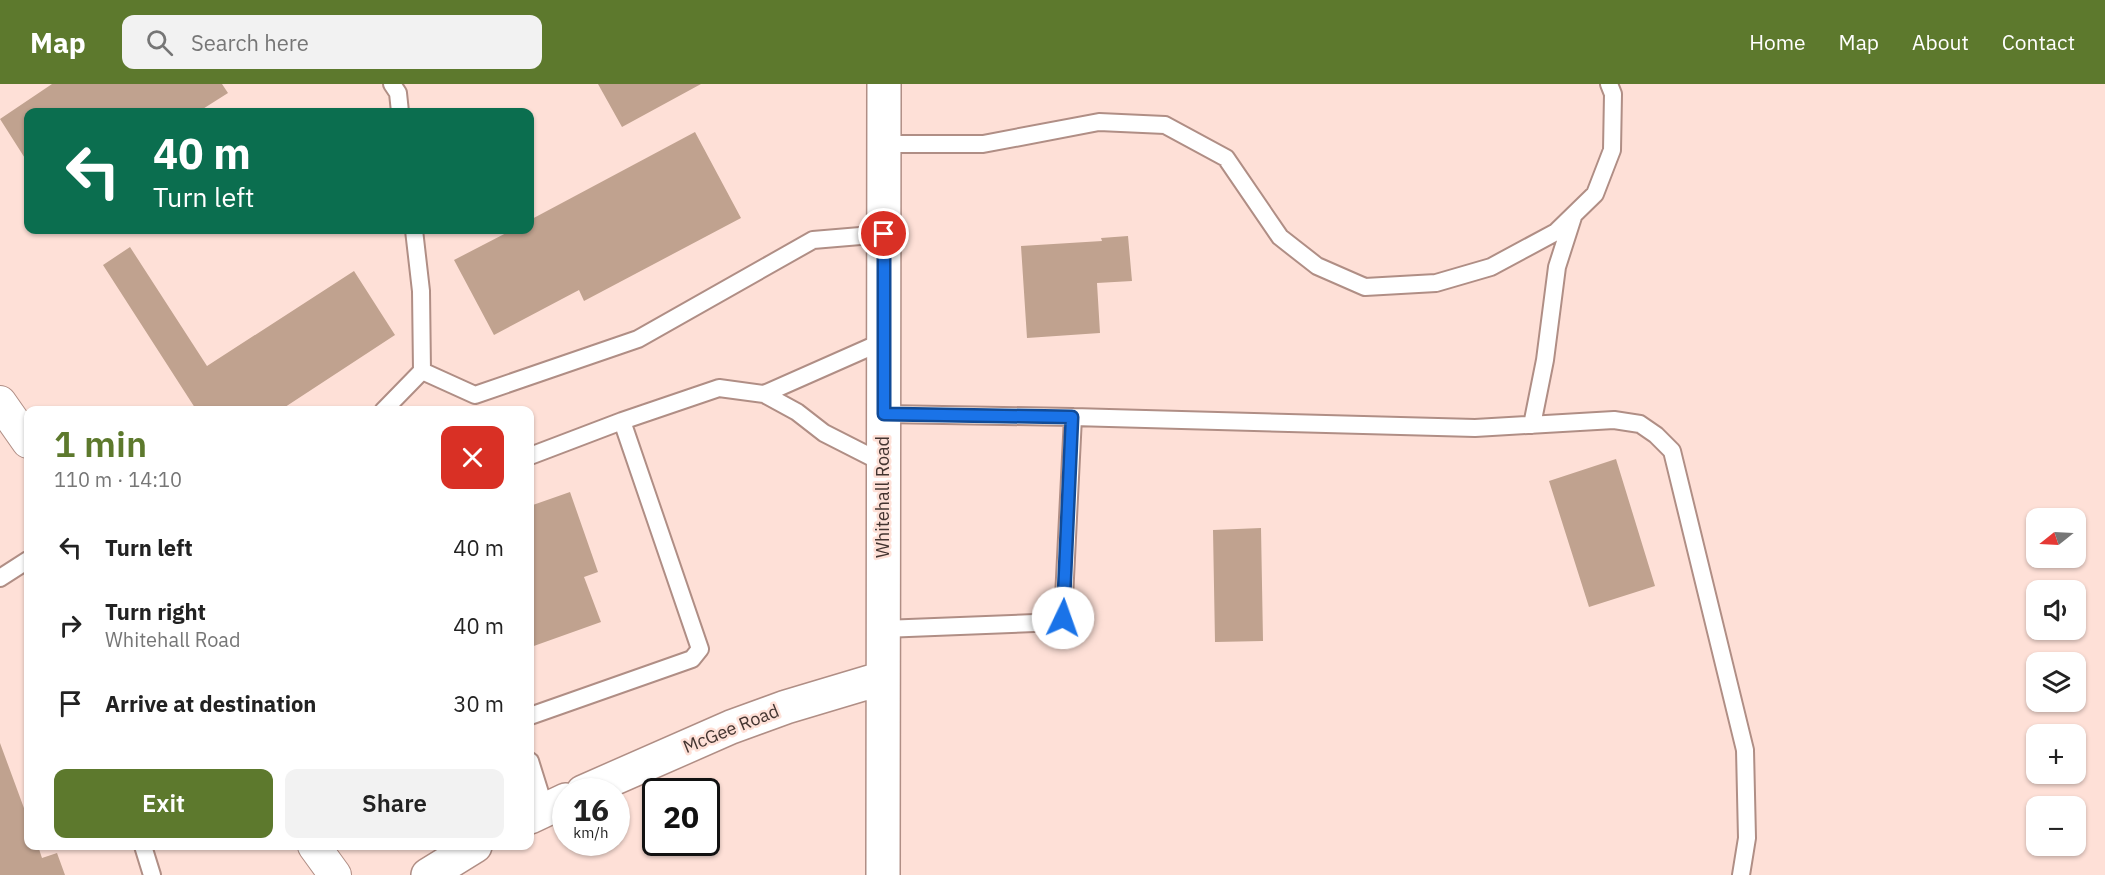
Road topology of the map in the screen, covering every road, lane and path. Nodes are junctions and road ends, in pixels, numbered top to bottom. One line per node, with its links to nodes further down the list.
1 (392, 84): 4 (lane)
2 (884, 84): 5 (main road, Whitehall Road)
3 (1609, 84): 6 (lane)
4 (400, 108)
5 (884, 144): 6 (lane); 8 (main road, Whitehall Road)
6 (1574, 214): 17 (lane)
7 (414, 234): 10 (lane)
8 (884, 234): 9 (main road, Whitehall Road); 10 (lane)
9 (884, 341): 11 (lane); 14 (main road, Whitehall Road)
10 (422, 371): 13 (lane)
11 (764, 394): 16 (lane); 20 (lane)
12 (0, 402): 18 (street)
13 (388, 406)
14 (884, 414): 15 (lane); 20 (main road, Whitehall Road)
15 (1072, 417): 17 (lane); 23 (lane)
16 (622, 421): 19 (lane); 25 (lane)
17 (1532, 425): 36 (lane)
18 (24, 436)
19 (534, 454)
20 (883, 463): 23 (main road, Whitehall Road)
21 (24, 563): 22 (lane)
22 (0, 578)
23 (883, 629): 24 (main road, Whitehall Road)
24 (883, 678): 27 (main road, McGee Road); 35 (main road, Whitehall Road)
25 (534, 715)
26 (534, 772): 28 (lane)
27 (615, 778)
28 (547, 809)
29 (144, 850): 32 (lane)
30 (317, 850): 33 (street)
31 (468, 850): 34 (main road)
32 (152, 875)
33 (335, 875)
34 (428, 875)
35 (883, 875)
36 (1741, 875)

